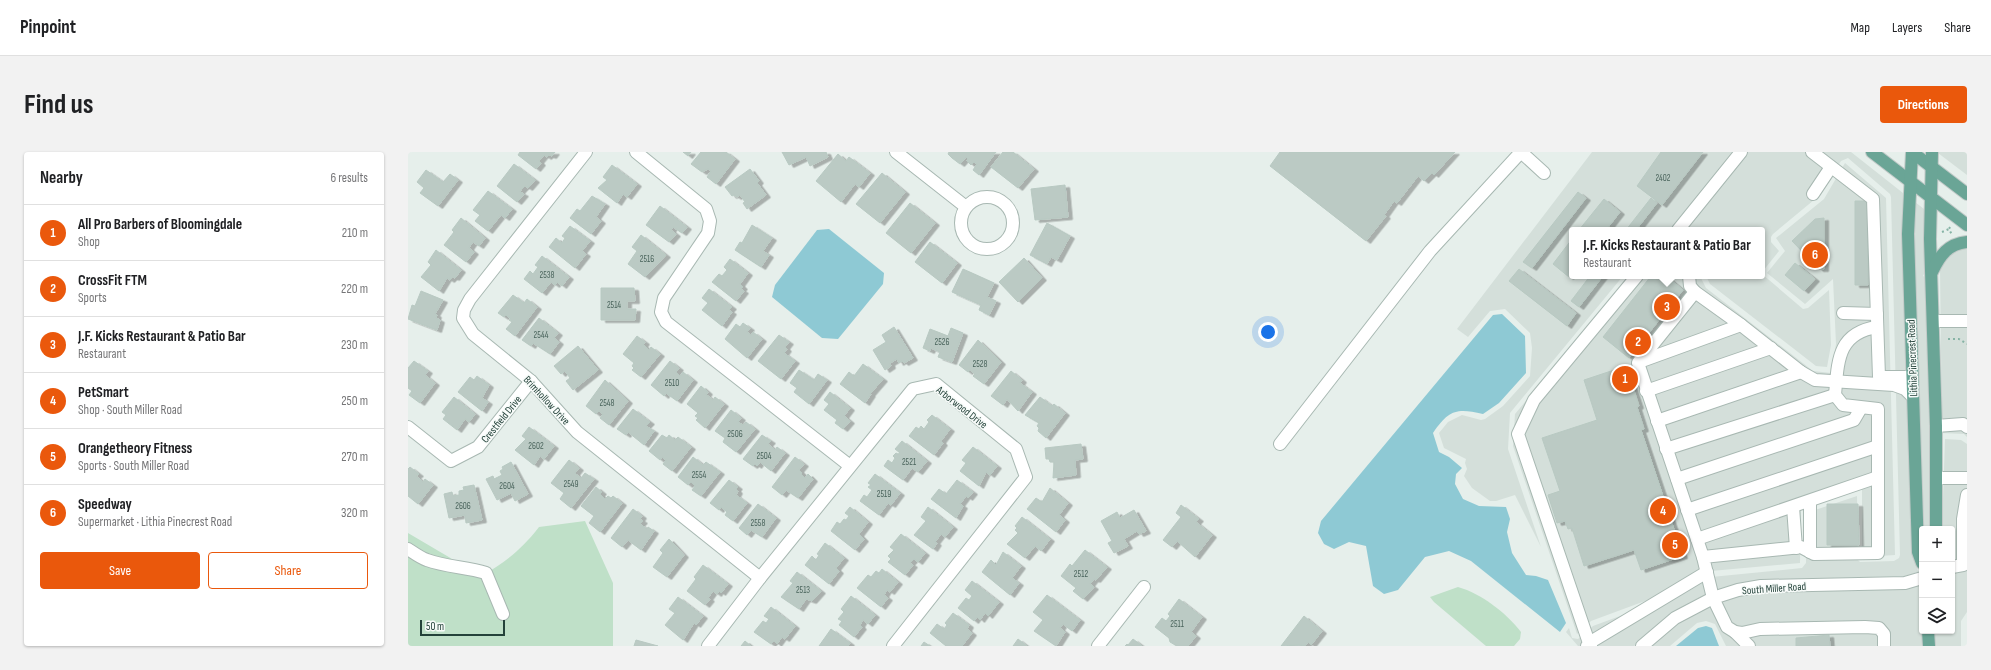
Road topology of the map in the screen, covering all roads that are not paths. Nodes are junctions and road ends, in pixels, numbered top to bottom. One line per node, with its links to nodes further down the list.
1 (586, 152): 37 (street, Brimhollow Drive)
2 (636, 152): 49 (street)
3 (896, 152): 17 (street)
4 (1521, 152): 12 (street); 46 (street)
5 (1741, 152): 19 (street)
6 (1812, 152): 10 (street)
7 (1872, 152): 13 (main road)
8 (1912, 152): 11 (main road); 13 (main road, Lithia Pinecrest Road)
9 (1932, 152): 11 (main road, Lithia Pinecrest Road)
10 (1832, 167): 14 (street); 26 (street)
11 (1931, 167): 15 (main road); 16 (main road, Lithia Pinecrest Road)
12 (1544, 173)
13 (1910, 182): 16 (main road); 34 (main road, Lithia Pinecrest Road)
14 (1813, 194)
15 (1967, 194)
16 (1931, 197): 18 (main road); 21 (main road, Lithia Pinecrest Road)
17 (966, 208): 17 (street)
18 (1967, 225)
19 (1683, 227)
20 (1967, 242): 21 (main road)
21 (1931, 273): 27 (main road, Lithia Pinecrest Road)
22 (1635, 279): 74 (street)
23 (1689, 279): 24 (street)
24 (1695, 292): 29 (street); 32 (street)
25 (1843, 313): 26 (street)
26 (1877, 314): 30 (street)
27 (1932, 321): 28 (street); 43 (main road, Lithia Pinecrest Road)
28 (1964, 323)
29 (1741, 325): 31 (street); 32 (street)
30 (1877, 328): 35 (street); 36 (street)
31 (1771, 348): 33 (street); 38 (street)
32 (1638, 363): 38 (street)
33 (1801, 372): 36 (street); 42 (street)
34 (1912, 376): 35 (street); 40 (main road, Lithia Pinecrest Road)
35 (1879, 377): 36 (street)
36 (1836, 380): 39 (street); 40 (street)
37 (531, 381): 44 (street, Crestfield Drive); 67 (street, Brimhollow Drive)
38 (1646, 391): 42 (street)
39 (1836, 395): 41 (street); 48 (street)
40 (1913, 397): 64 (main road, Lithia Pinecrest Road)
41 (1861, 408): 47 (street); 53 (street)
42 (1657, 421): 48 (street)
43 (1936, 426): 45 (street); 51 (main road, Lithia Pinecrest Road)
44 (408, 427)
45 (1967, 427)
46 (1280, 444)
47 (1878, 446): 50 (street); 57 (street)
48 (1666, 449): 53 (street)
49 (850, 466): 67 (street, Arborwood Drive); 76 (street, Arborwood Drive)
50 (1878, 477): 55 (street); 62 (street)
51 (1936, 478): 52 (street); 58 (main road, Lithia Pinecrest Road)
52 (1967, 478)
53 (1676, 479): 57 (street)
54 (1967, 495): 65 (street)
55 (1810, 502): 56 (street); 62 (street)
56 (1793, 507): 59 (street); 60 (street)
57 (1687, 510): 59 (street)
58 (1936, 526)
59 (1697, 539): 63 (street)
60 (1796, 548): 62 (street); 63 (street)
61 (408, 549): 71 (street)
62 (1810, 552)
63 (1703, 557): 66 (street)
64 (1922, 562)
65 (1955, 566)
66 (1707, 572): 70 (street); 74 (street)
67 (760, 578): 75 (street, Arborwood Drive)
68 (1919, 579): 70 (street, South Miller Road)
69 (1144, 587): 77 (street)
70 (1713, 598): 72 (street); 78 (street, South Miller Road)
71 (504, 614)
72 (1734, 632): 79 (street); 80 (street)
73 (1928, 634): 81 (main road)
74 (1589, 645)
75 (708, 646)
76 (893, 646)
77 (1098, 646)
78 (1642, 646)
79 (1749, 646)
80 (1884, 646)
81 (1929, 646)

